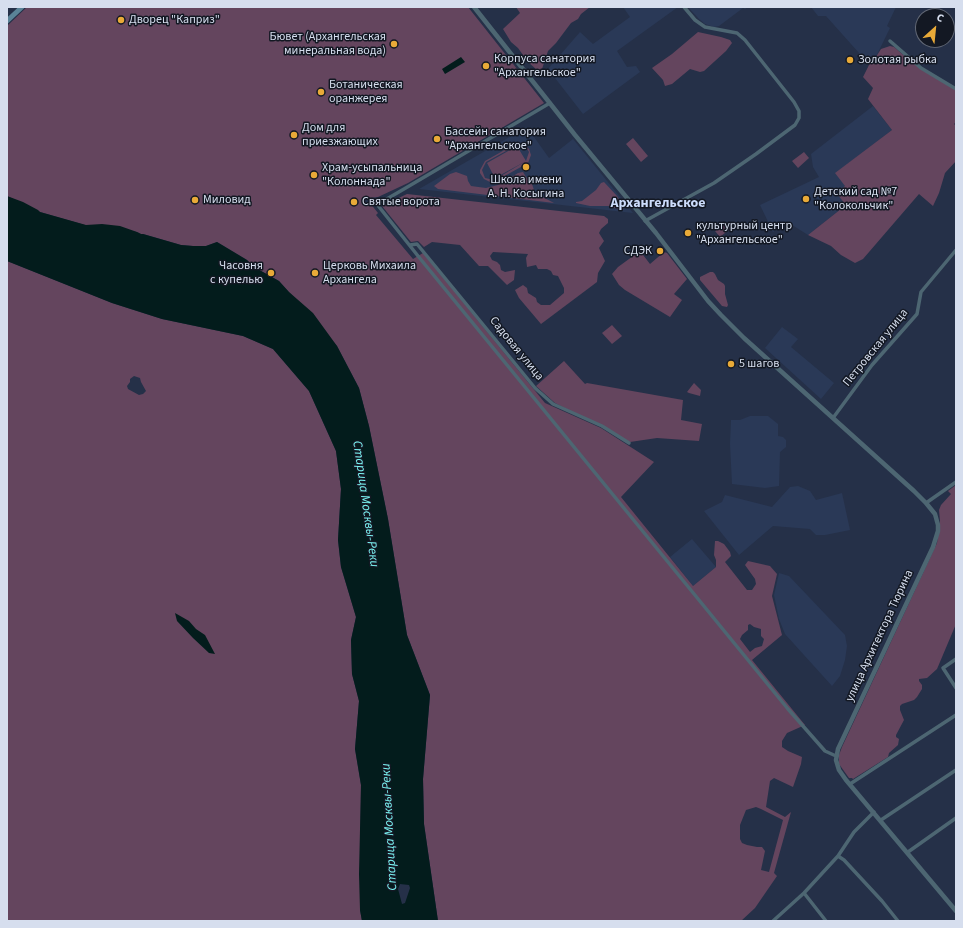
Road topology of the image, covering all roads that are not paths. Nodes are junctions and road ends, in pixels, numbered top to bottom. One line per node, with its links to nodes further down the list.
1 (22, 7): 4 (main road)
2 (474, 7): 7 (street, улица Архитектора Тюрина)
3 (684, 7): 8 (street)
4 (7, 21)
5 (890, 41): 6 (street)
6 (956, 89)
7 (550, 103): 8 (street, улица Архитектора Тюрина); 9 (street)
8 (645, 221): 11 (street, улица Архитектора Тюрина)
9 (410, 245): 12 (street, Садовая улица); 18 (street)
10 (956, 250): 11 (street, Петровская улица)
11 (833, 418): 14 (street, улица Архитектора Тюрина)
12 (629, 443)
13 (956, 482): 14 (street)
14 (926, 503): 18 (street, улица Архитектора Тюрина)
15 (956, 660): 16 (street)
16 (956, 688)
17 (956, 715): 20 (street)
18 (836, 756): 20 (street)
19 (956, 770): 23 (street)
20 (850, 784): 21 (street)
21 (874, 812): 23 (street); 25 (street)
22 (956, 818): 24 (street)
23 (881, 820): 24 (street)
24 (908, 852): 27 (street)
25 (838, 856): 26 (street); 30 (street)
26 (804, 893): 28 (street); 29 (street)
27 (956, 911)
28 (773, 921)
29 (826, 921)
30 (898, 921)

